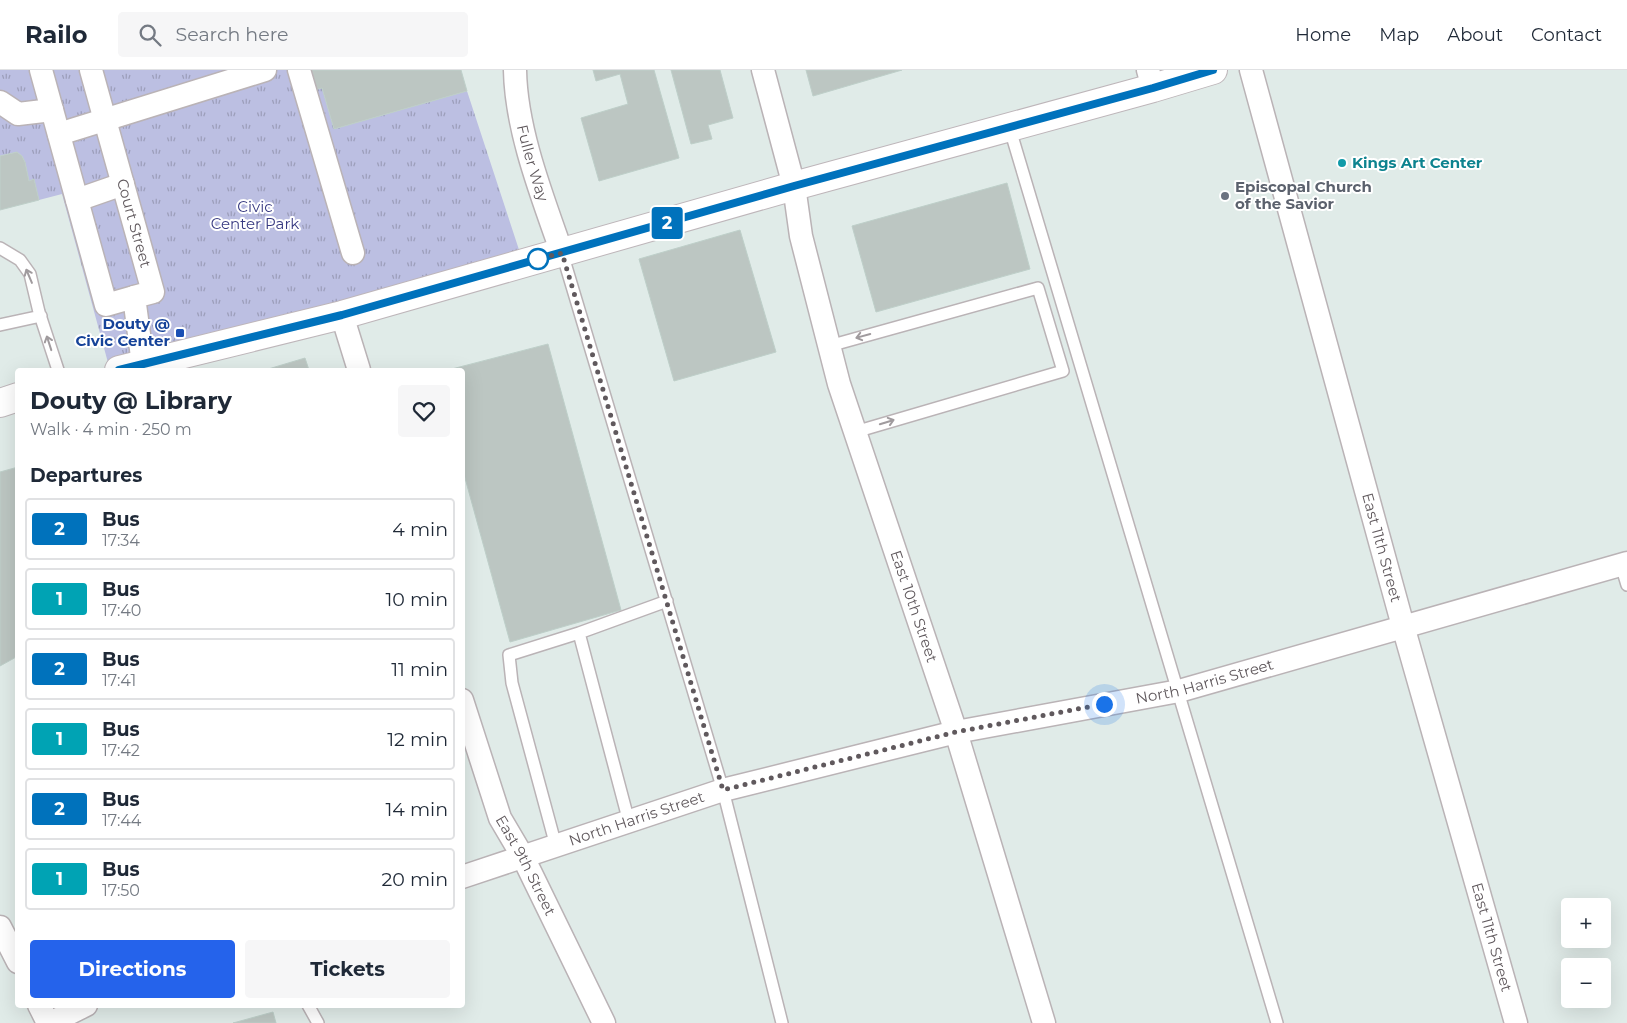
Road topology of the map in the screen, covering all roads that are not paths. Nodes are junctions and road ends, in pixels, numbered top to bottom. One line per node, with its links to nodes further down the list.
1 (41, 70): 11 (street)
2 (91, 70): 12 (street, Court Street)
3 (266, 70): 12 (street)
4 (299, 70): 19 (street)
5 (515, 70): 20 (street, Fuller Way)
6 (763, 70): 16 (street, East 10th Street)
7 (1213, 70): 9 (street)
8 (1251, 70): 32 (street, East 11th Street)
9 (1150, 79): 13 (street)
10 (0, 102): 11 (street)
11 (52, 110): 14 (street)
12 (105, 120): 14 (street); 15 (street, Court Street)
13 (1009, 126): 16 (street); 34 (lane)
14 (59, 134): 17 (street)
15 (123, 184): 17 (street); 21 (street, Court Street)
16 (794, 186): 20 (street); 25 (street, East 10th Street)
17 (77, 200): 21 (street)
18 (0, 248): 23 (lane, one-way to 18)
19 (353, 253)
20 (562, 253): 22 (street); 31 (lane)
21 (134, 297): 26 (street)
22 (342, 315): 26 (street); 28 (street)
23 (40, 316): 24 (lane); 27 (lane, one-way to 23)
24 (0, 325)
25 (829, 346): 29 (street, East 10th Street); 29 (lane, one-way to 25)
26 (131, 367)
27 (57, 368)
28 (359, 368)
29 (855, 432): 36 (street, East 10th Street)
30 (1625, 571): 32 (street, North Harris Street)
31 (667, 601): 33 (lane); 37 (lane)
32 (1403, 626): 34 (street, North Harris Street); 53 (street, East 11th Street)
33 (579, 633): 38 (lane); 39 (lane)
34 (1178, 691): 36 (street, North Harris Street); 52 (lane)
35 (465, 709): 40 (street, East 9th Street)
36 (956, 732): 37 (street, North Harris Street); 51 (street, East 10th Street)
37 (723, 790): 38 (street, North Harris Street); 50 (lane)
38 (629, 822): 39 (street, North Harris Street)
39 (556, 846): 40 (street, North Harris Street)
40 (523, 857): 41 (street, North Harris Street); 49 (street, East 9th Street)
41 (465, 876)
42 (0, 926): 43 (street)
43 (15, 956)
44 (41, 1008): 47 (street)
45 (80, 1008): 47 (street)
46 (310, 1008): 48 (lane)
47 (49, 1023)
48 (318, 1023)
49 (604, 1023)
50 (782, 1023)
51 (1044, 1023)
52 (1277, 1023)
53 (1516, 1023)

